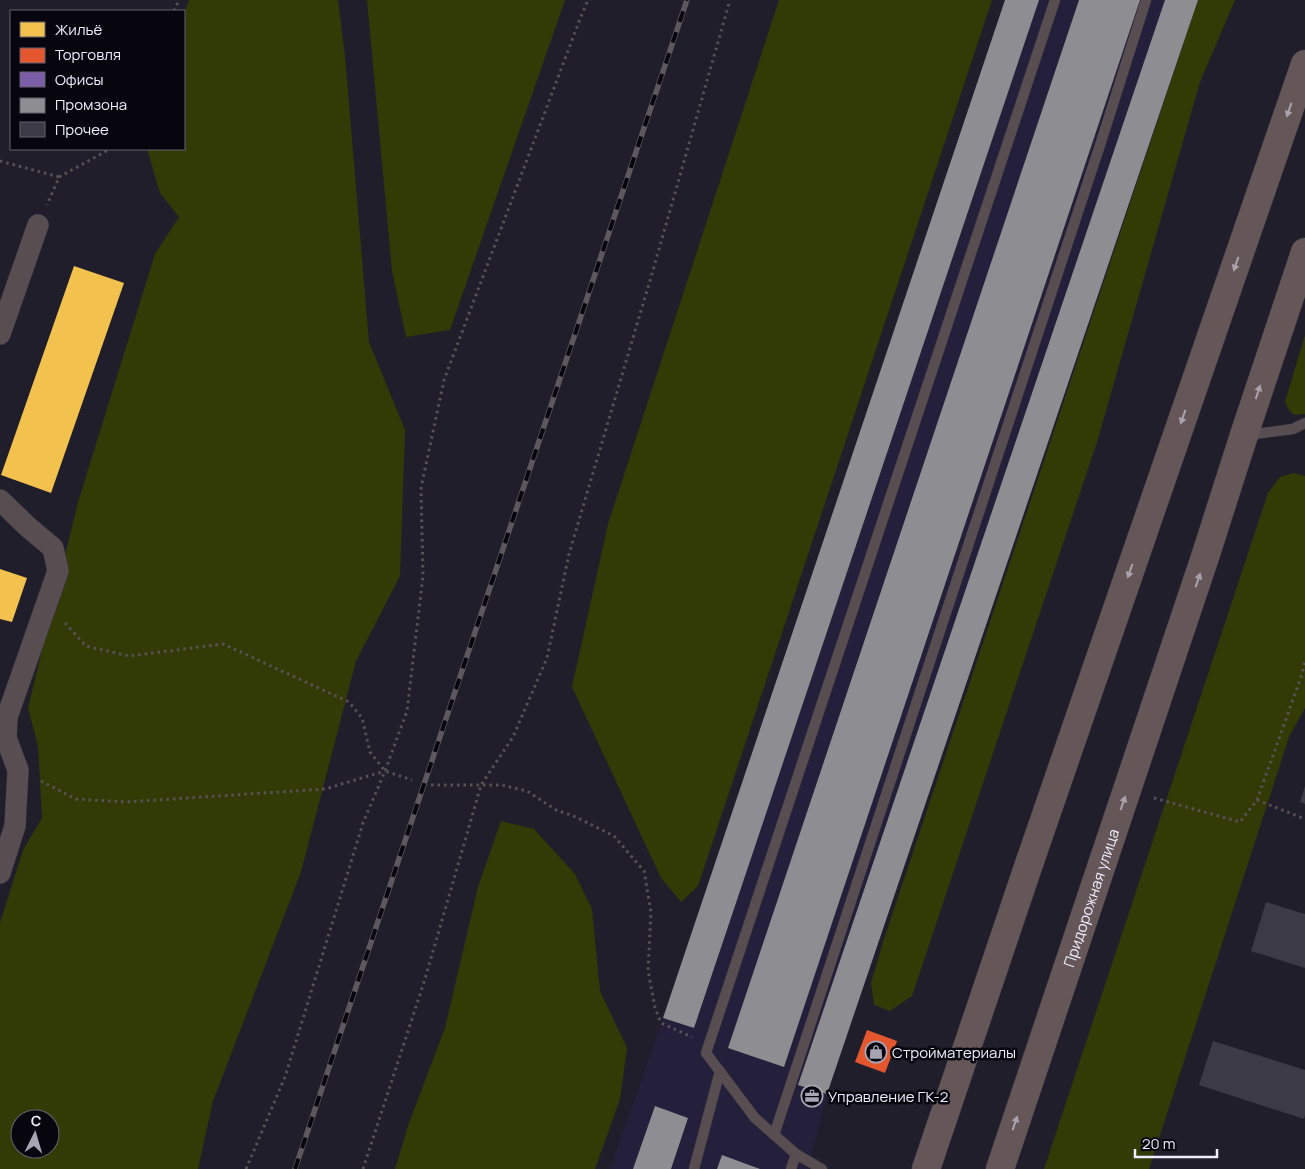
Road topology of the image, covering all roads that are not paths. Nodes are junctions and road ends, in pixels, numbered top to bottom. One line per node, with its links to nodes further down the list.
1 (1055, 0): 12 (lane)
2 (1146, 0): 13 (lane)
3 (1305, 64): 18 (main road, one-way to 18)
4 (38, 225): 6 (street)
5 (1305, 252): 8 (main road, Придорожная улица, one-way to 5)
6 (0, 334)
7 (1305, 423): 8 (lane)
8 (1244, 435): 19 (main road, Придорожная улица, one-way to 8)
9 (0, 500): 10 (street)
10 (3, 716): 11 (street)
11 (0, 873)
12 (720, 1071): 13 (lane); 15 (lane)
13 (774, 1135): 14 (lane)
14 (796, 1154): 16 (lane); 17 (lane)
15 (694, 1169)
16 (790, 1169)
17 (822, 1169)
18 (926, 1169)
19 (1000, 1169)

